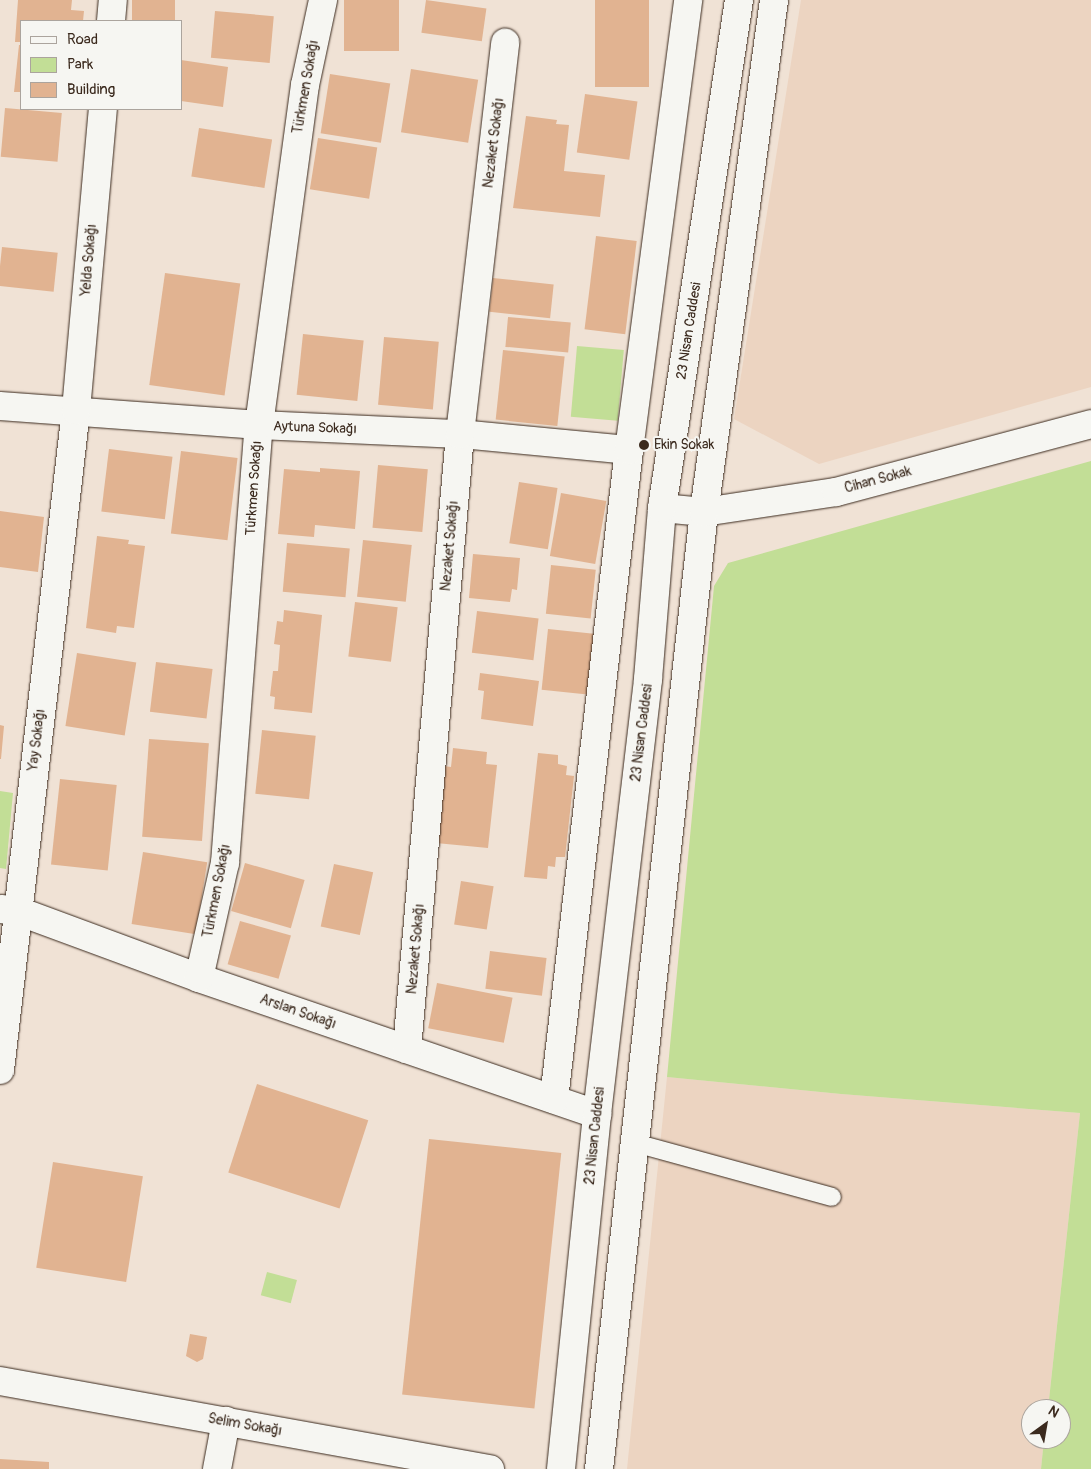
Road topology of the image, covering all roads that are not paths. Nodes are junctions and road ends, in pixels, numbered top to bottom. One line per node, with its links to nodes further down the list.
1 (113, 0): 6 (street)
2 (323, 0): 12 (street, Türkmen Sokağı)
3 (688, 0): 14 (street)
4 (739, 0): 15 (street, 23 Nisan Caddesi)
5 (774, 0): 16 (street)
6 (111, 20)
7 (505, 43): 13 (street, Nezaket Sokağı)
8 (103, 110): 10 (street, Yelda Sokağı)
9 (0, 406): 10 (street, Aytuna Sokağı)
10 (76, 410): 12 (street, Aytuna Sokağı); 17 (street, Yay Sokağı)
11 (1091, 424): 16 (street, Cihan Sokak)
12 (259, 425): 13 (street, Aytuna Sokağı); 18 (street, Türkmen Sokağı)
13 (460, 434): 14 (street, Aytuna Sokağı); 19 (street, Nezaket Sokağı)
14 (629, 450): 21 (street)
15 (662, 508): 16 (street, Cihan Sokak); 22 (street, 23 Nisan Caddesi)
16 (704, 512): 23 (street)
17 (9, 910): 18 (street, Arslan Sokağı); 20 (street, Yay Sokağı)
18 (200, 978): 19 (street, Arslan Sokağı)
19 (407, 1049): 21 (street, Arslan Sokağı)
20 (0, 1070)
21 (554, 1099): 22 (street, Arslan Sokağı)
22 (597, 1114): 29 (street, 23 Nisan Caddesi)
23 (634, 1142): 24 (lane); 30 (street)
24 (832, 1197)
25 (0, 1380): 26 (street, Selim Sokağı)
26 (226, 1421): 27 (street); 28 (street, Selim Sokağı)
27 (217, 1469)
28 (490, 1469)
29 (561, 1469)
30 (599, 1469)

